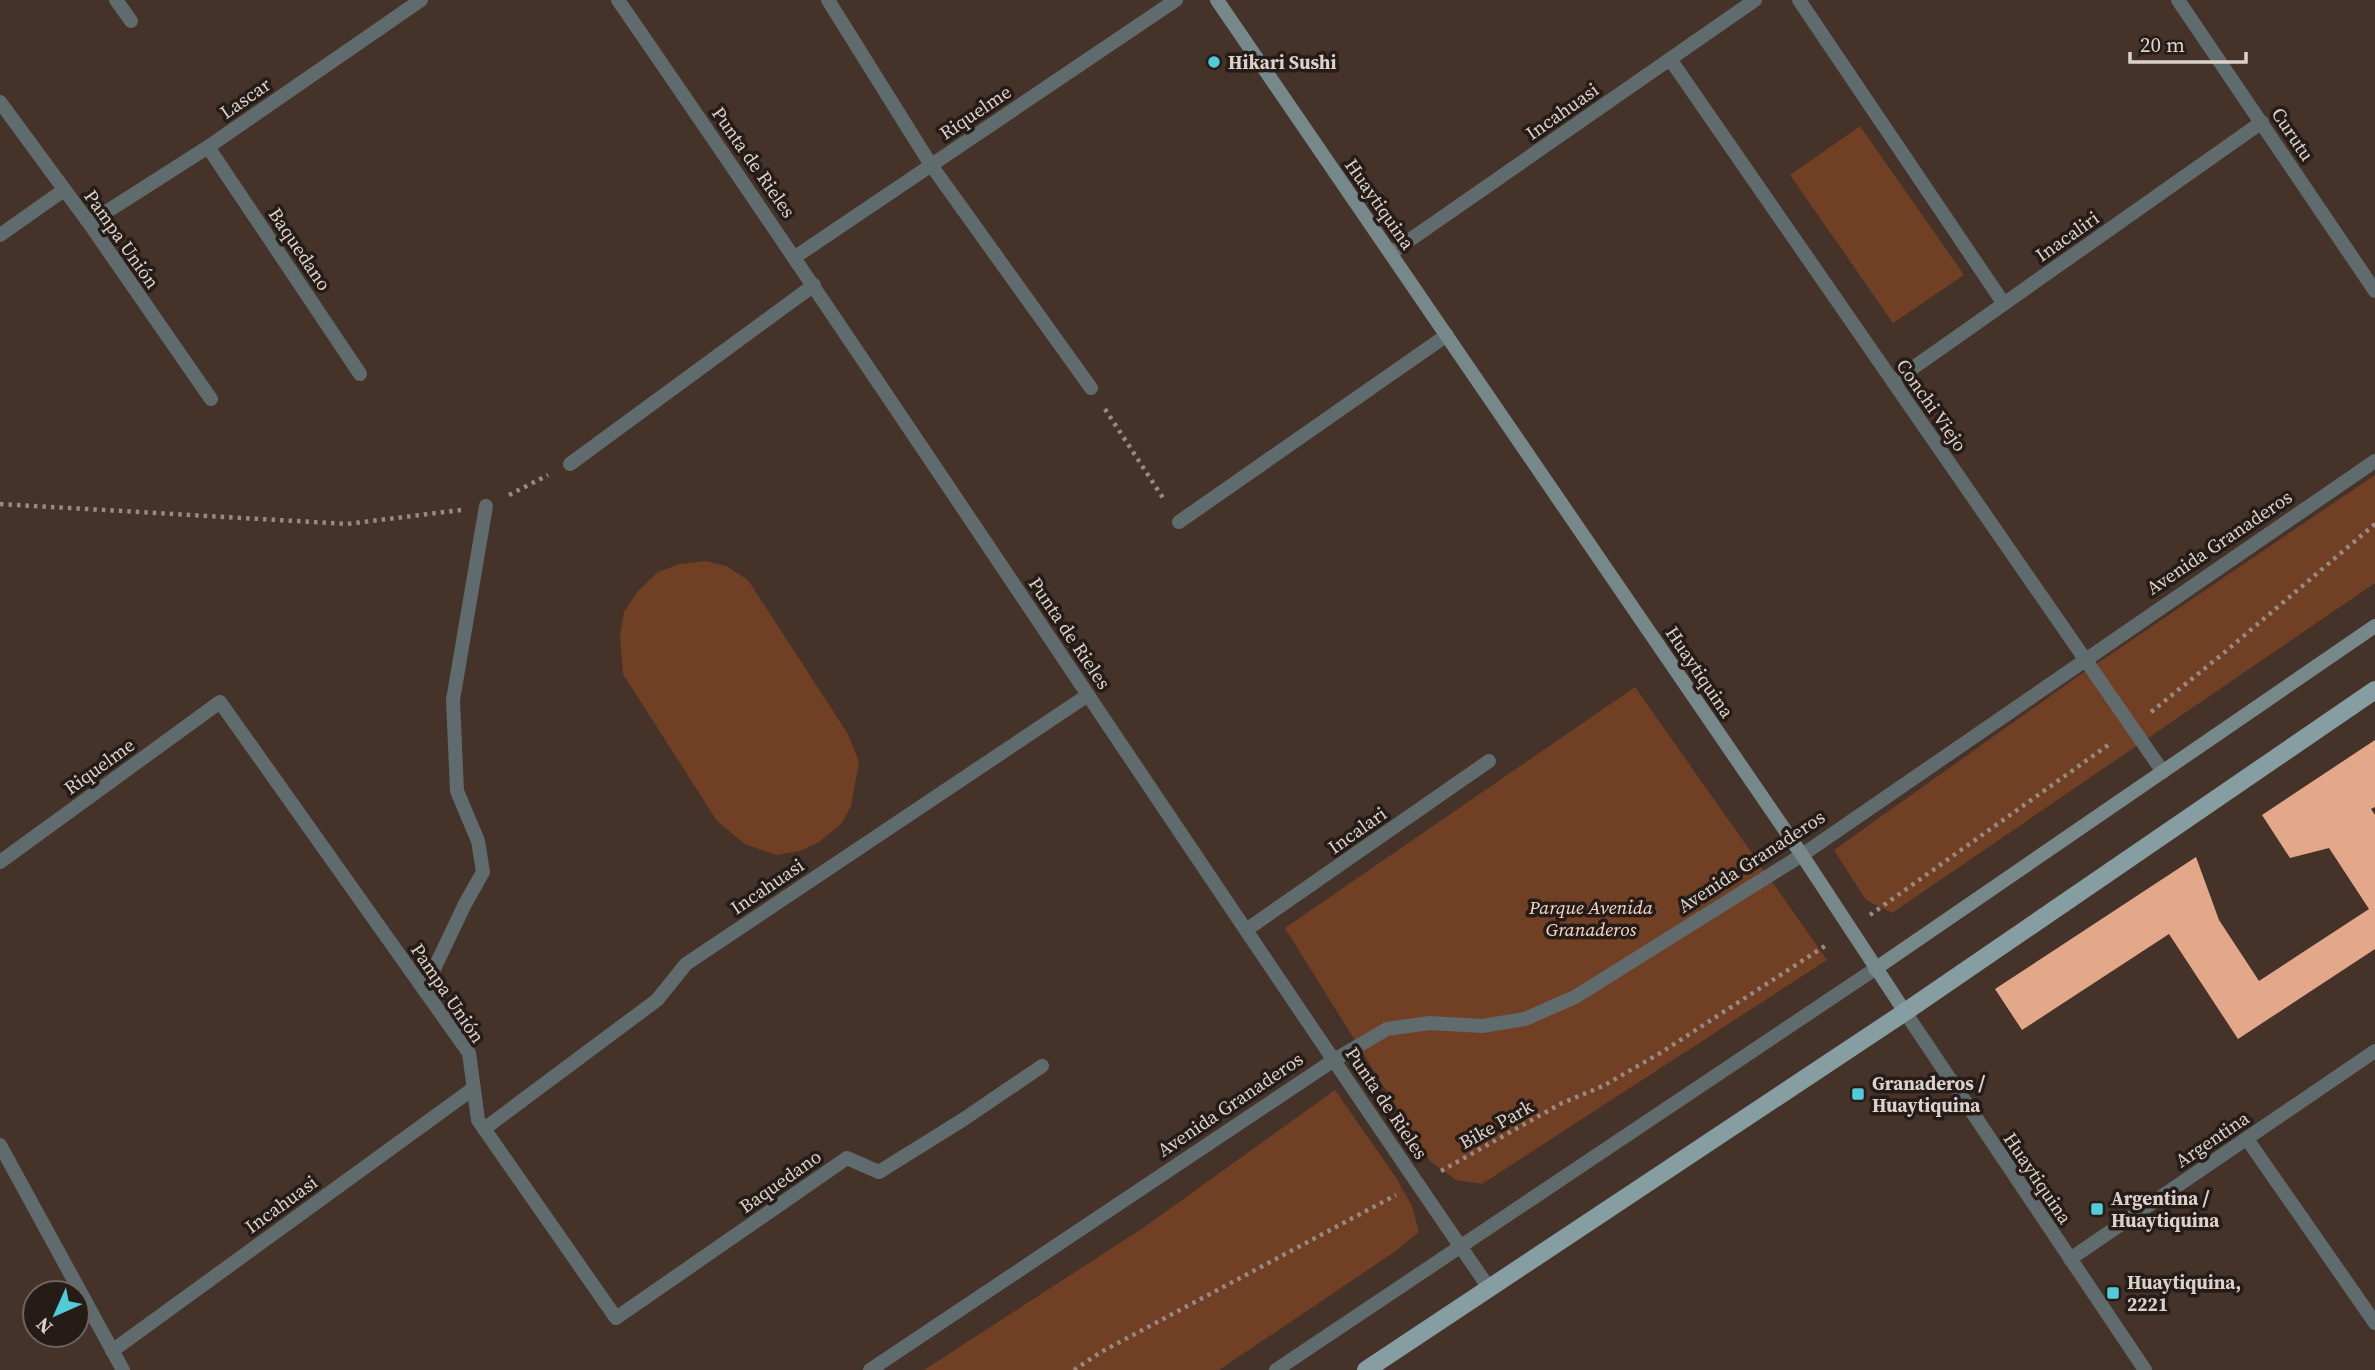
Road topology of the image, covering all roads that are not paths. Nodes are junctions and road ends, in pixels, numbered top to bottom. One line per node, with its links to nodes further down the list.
1 (117, 0): 10 (street)
2 (421, 0): 14 (street, Lascar)
3 (618, 0): 20 (street, Punta de Rieles)
4 (828, 0): 15 (street)
5 (1175, 0): 15 (street, Riquelme)
6 (1217, 0): 19 (main road, Huaytiquina)
7 (1755, 0): 11 (street, Incahuasi)
8 (1799, 0): 23 (street)
9 (2178, 0): 13 (street, Curutu)
10 (131, 21)
11 (1670, 59): 19 (street, Incahuasi); 26 (street, Conchi Viejo)
12 (0, 102): 16 (street, Pampa Unión)
13 (2262, 122): 22 (street, Curutu); 23 (street, Inacaliri)
14 (208, 147): 17 (street, Lascar); 25 (street, Baquedano)
15 (931, 165): 20 (street, Riquelme); 27 (street)
16 (64, 190): 17 (street, Pampa Unión); 18 (street)
17 (89, 223): 28 (street, Pampa Unión)
18 (0, 235)
19 (1391, 253): 24 (main road, Huaytiquina)
20 (795, 257): 21 (street, Punta de Rieles)
21 (814, 285): 30 (street); 36 (street, Punta de Rieles)
22 (2375, 291)
23 (2004, 304): 26 (street, Inacaliri)
24 (1447, 335): 32 (street); 40 (main road, Huaytiquina)
25 (360, 373)
26 (1893, 382): 34 (street, Conchi Viejo)
27 (1091, 388)
28 (211, 399)
29 (2375, 461): 34 (street, Avenida Granaderos)
30 (570, 464)
31 (486, 506): 44 (street)
32 (1179, 522)
33 (2375, 626): 39 (main road)
34 (2085, 659): 39 (street, Conchi Viejo); 40 (street, Avenida Granaderos)
35 (2375, 690): 45 (main road)
36 (1088, 695): 42 (street, Punta de Rieles); 50 (street, Incahuasi)
37 (220, 702): 41 (street, Riquelme); 44 (street, Pampa Unión)
38 (1489, 761): 42 (street, Incalari)
39 (2163, 772): 43 (main road)
40 (1802, 855): 43 (main road, Huaytiquina); 47 (street, Avenida Granaderos)
41 (0, 862)
42 (1247, 930): 47 (street, Punta de Rieles)
43 (1875, 969): 45 (main road, Huaytiquina); 53 (street)
44 (424, 990): 49 (street, Pampa Unión)
45 (1905, 1012): 54 (street, Huaytiquina); 55 (main road)
46 (2375, 1051): 51 (street, Argentina)
47 (1334, 1060): 53 (street, Punta de Rieles); 60 (street, Avenida Granaderos)
48 (1041, 1066): 56 (street, Baquedano)
49 (474, 1088): 50 (street, Pampa Unión); 58 (street, Incahuasi)
50 (484, 1129): 56 (street, Pampa Unión)
51 (2247, 1139): 54 (street, Argentina); 57 (street)
52 (0, 1145): 58 (street)
53 (1461, 1247): 55 (street, Punta de Rieles); 61 (street)
54 (2070, 1259): 63 (street, Huaytiquina)
55 (1489, 1288): 62 (main road)
56 (616, 1318)
57 (2375, 1323)
58 (112, 1351): 59 (street)
59 (123, 1370)
60 (870, 1370)
61 (1276, 1370)
62 (1368, 1370)
63 (2145, 1370)

